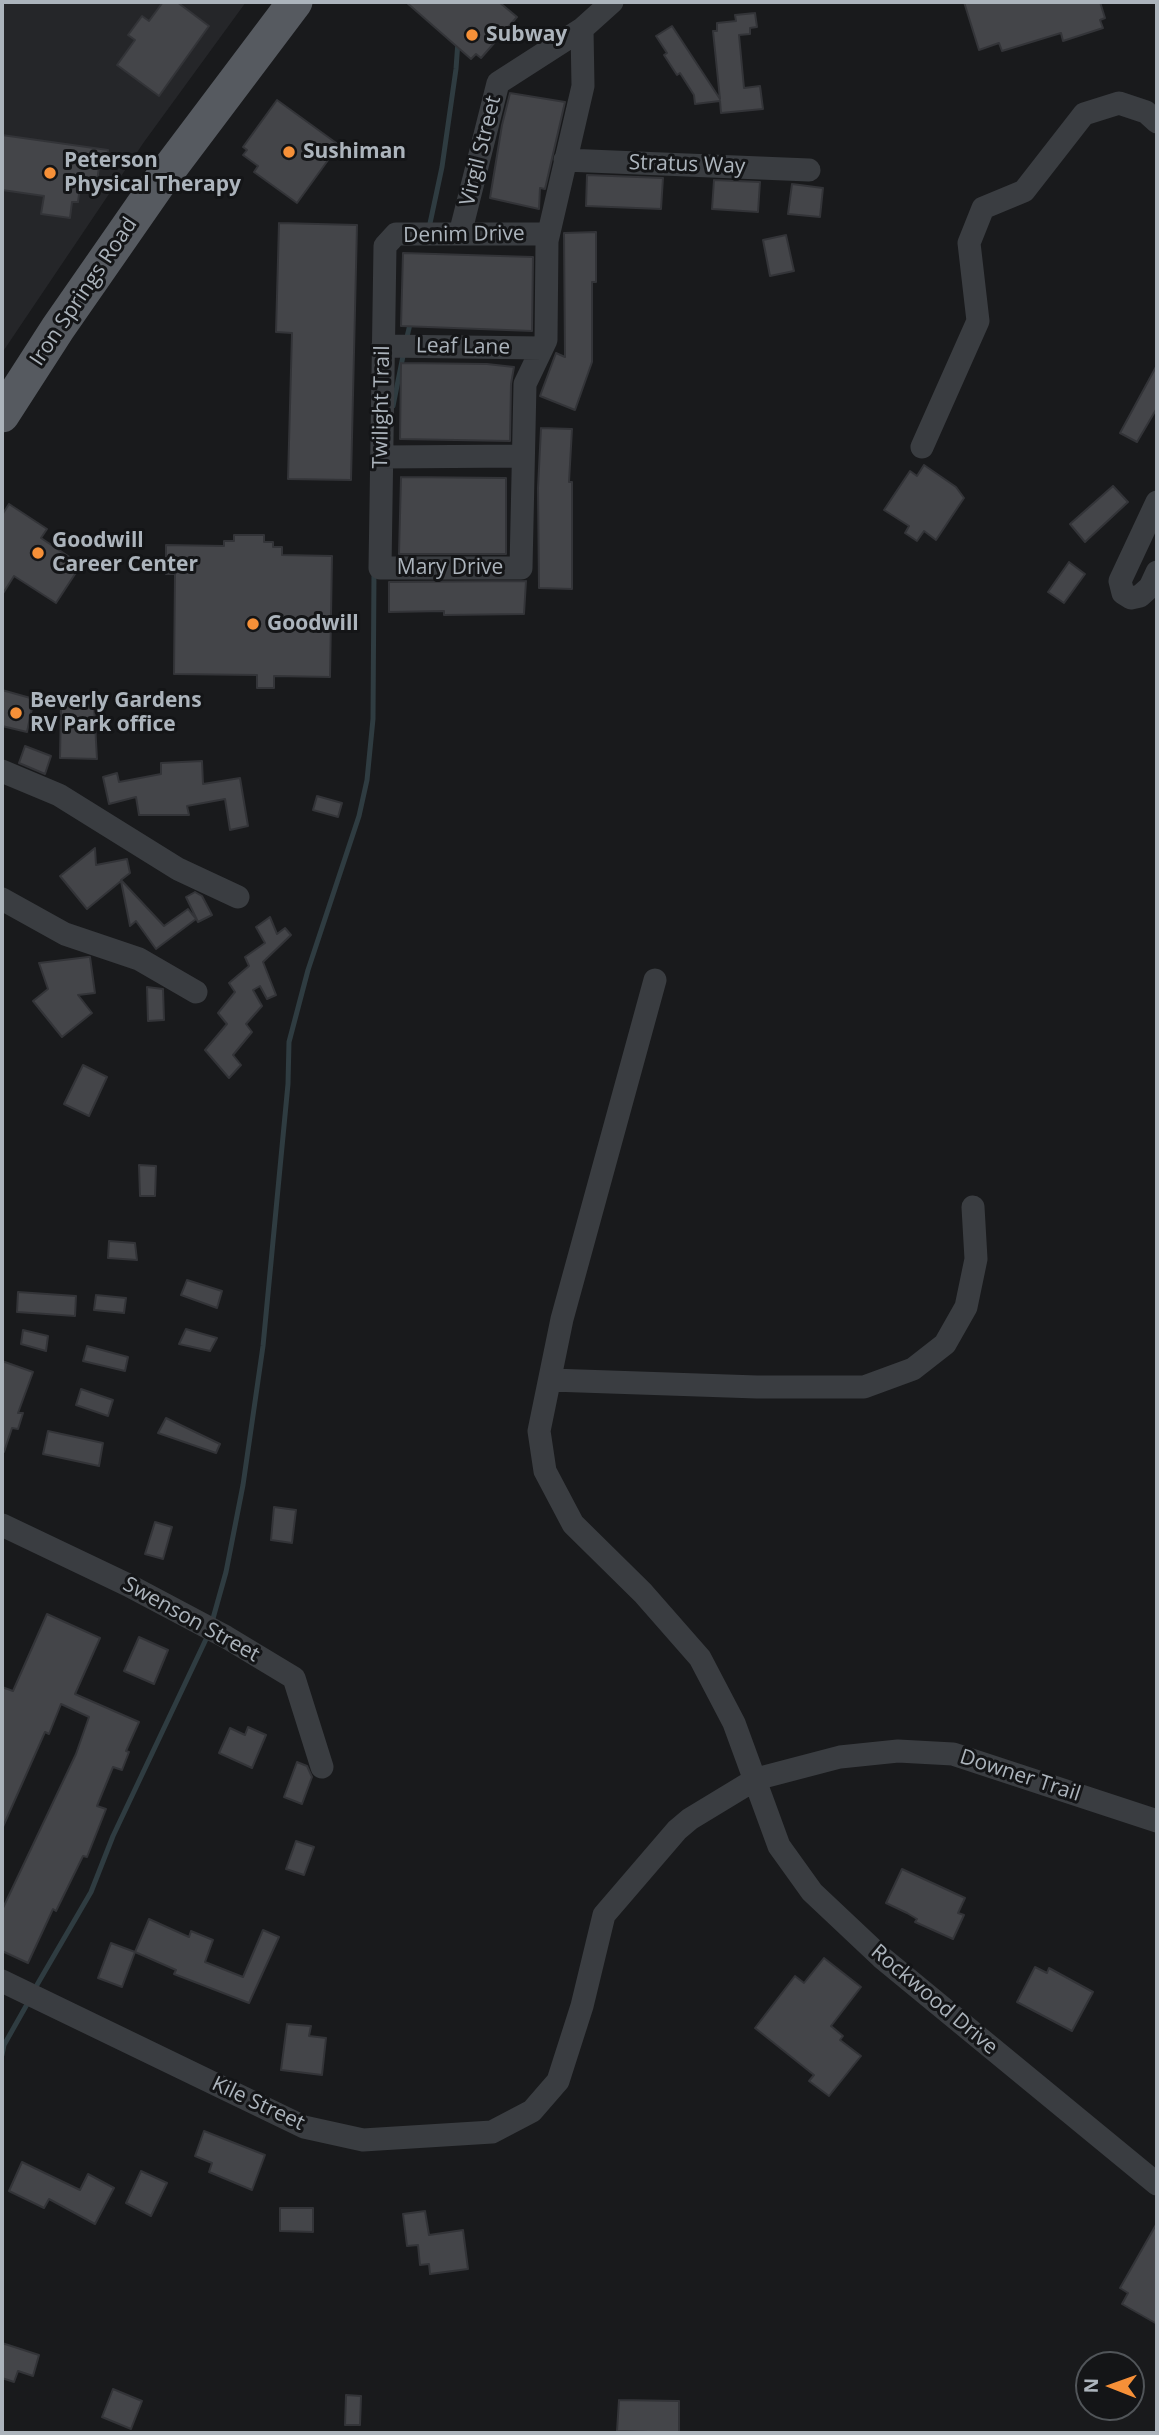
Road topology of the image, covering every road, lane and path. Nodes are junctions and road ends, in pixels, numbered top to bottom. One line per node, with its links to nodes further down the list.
1 (295, 2): 12 (main road, Iron Springs Road)
2 (612, 2): 3 (street, Virgil Street)
3 (582, 29): 5 (street); 7 (street, Virgil Street)
4 (1157, 122): 13 (street)
5 (565, 160): 6 (street, Stratus Way); 8 (street)
6 (809, 170)
7 (460, 234): 8 (street, Denim Drive); 9 (street, Denim Drive)
8 (548, 234): 11 (street)
9 (385, 246): 10 (street, Twilight Trail)
10 (383, 346): 11 (street, Leaf Lane); 14 (street, Twilight Trail)
11 (542, 348): 15 (street)
12 (2, 415)
13 (922, 447)
14 (382, 457): 15 (street); 17 (street, Twilight Trail)
15 (523, 457): 17 (street, Mary Drive)
16 (1157, 502): 18 (street)
17 (380, 568)
18 (1157, 572)
19 (2, 771): 20 (street)
20 (238, 897)
21 (2, 898): 23 (street)
22 (655, 980): 25 (street, Rockwood Drive)
23 (196, 992)
24 (972, 1208): 25 (street)
25 (551, 1380): 28 (street, Rockwood Drive)
26 (2, 1525): 27 (street, Swenson Street)
27 (322, 1767)
28 (756, 1779): 29 (street, Downer Trail); 31 (street, Downer Trail); 32 (street, Rockwood Drive)
29 (1157, 1821)
30 (2, 1981): 31 (street, Kile Street)
31 (558, 2081)
32 (1157, 2184)

